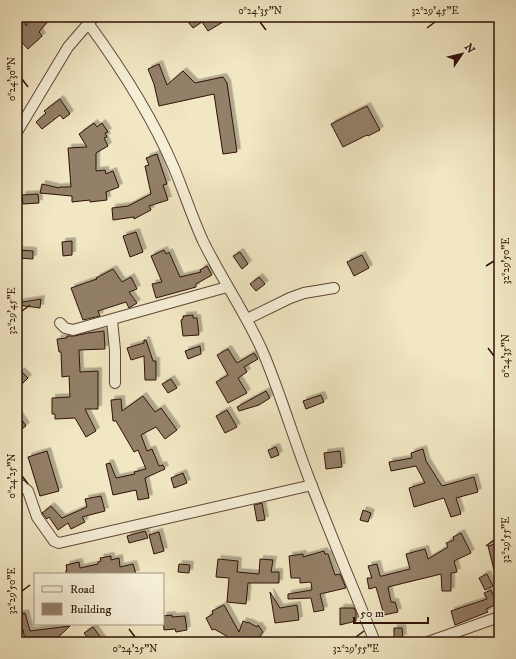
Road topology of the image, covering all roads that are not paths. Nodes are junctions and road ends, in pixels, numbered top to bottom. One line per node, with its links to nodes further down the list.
1 (91, 20): 2 (street); 3 (street)
2 (17, 132)
3 (227, 287): 5 (street); 6 (street)
4 (334, 288): 5 (street)
5 (247, 319): 10 (street)
6 (112, 320): 7 (street); 8 (street)
7 (60, 323)
8 (115, 383)
9 (17, 484): 10 (street)
10 (312, 485): 12 (street)
11 (499, 617): 13 (street)
12 (375, 642)
13 (428, 642)

